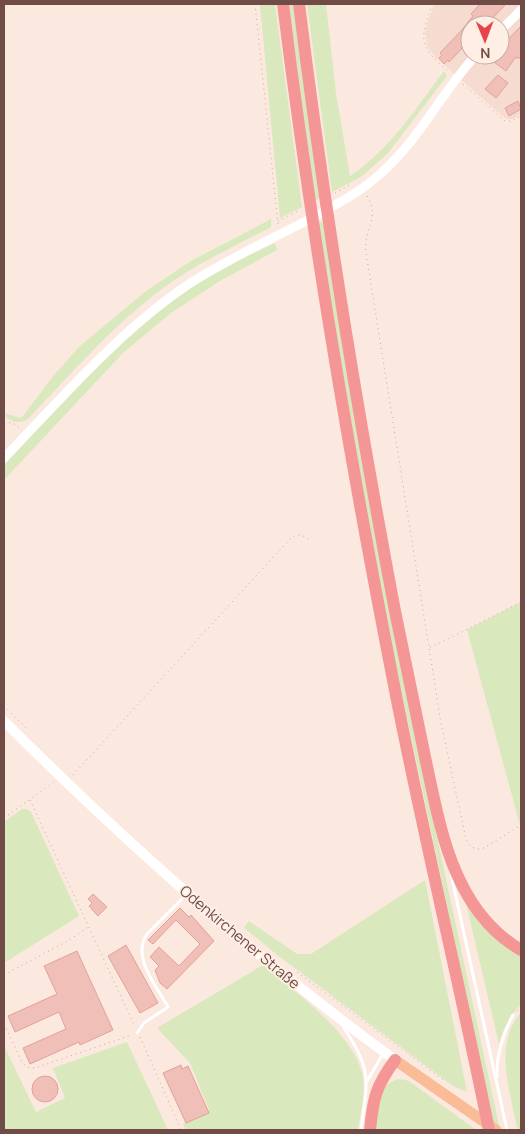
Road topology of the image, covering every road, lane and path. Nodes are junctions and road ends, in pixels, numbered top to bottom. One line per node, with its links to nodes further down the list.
1 (256, 4): 14 (path)
2 (283, 4): 47 (highway)
3 (299, 4): 26 (highway)
4 (432, 4): 8 (path)
5 (521, 10): 6 (street)
6 (510, 21)
7 (467, 65): 8 (street)
8 (456, 78): 9 (path); 11 (street)
9 (521, 116)
10 (353, 184): 12 (path)
11 (362, 188): 15 (street); 21 (path)
12 (334, 193)
13 (302, 209): 14 (path)
14 (278, 221): 15 (path)
15 (280, 234): 17 (street)
16 (4, 421): 17 (path)
17 (27, 434): 18 (street)
18 (4, 458)
19 (310, 541): 25 (path)
20 (521, 602): 21 (path)
21 (429, 647): 29 (path)
22 (4, 706): 24 (path)
23 (4, 721): 25 (main road, Odenkirchener Straße)
24 (30, 732)
25 (63, 779): 27 (path); 30 (main road, Odenkirchener Straße)
26 (433, 793): 32 (highway); 43 (lane)
27 (30, 800): 28 (path); 31 (path)
28 (4, 818)
29 (521, 825)
30 (187, 893): 35 (main road, Odenkirchener Straße); 38 (lane)
31 (88, 927): 34 (path); 38 (path)
32 (521, 950)
33 (291, 968): 42 (path)
34 (4, 975)
35 (336, 1015): 39 (main road, Odenkirchener Straße); 41 (lane)
36 (513, 1016): 43 (lane)
37 (4, 1024): 38 (path)
38 (137, 1033): 44 (path)
39 (385, 1052): 40 (main road, Odenkirchener Straße); 41 (lane)
40 (395, 1060): 46 (highway); 48 (main road, Odenkirchener Straße)
41 (366, 1083): 45 (lane)
42 (448, 1084)
43 (497, 1085): 49 (lane)
44 (181, 1130)
45 (361, 1130)
46 (370, 1130)
47 (489, 1130)
48 (496, 1130)
49 (507, 1130)

